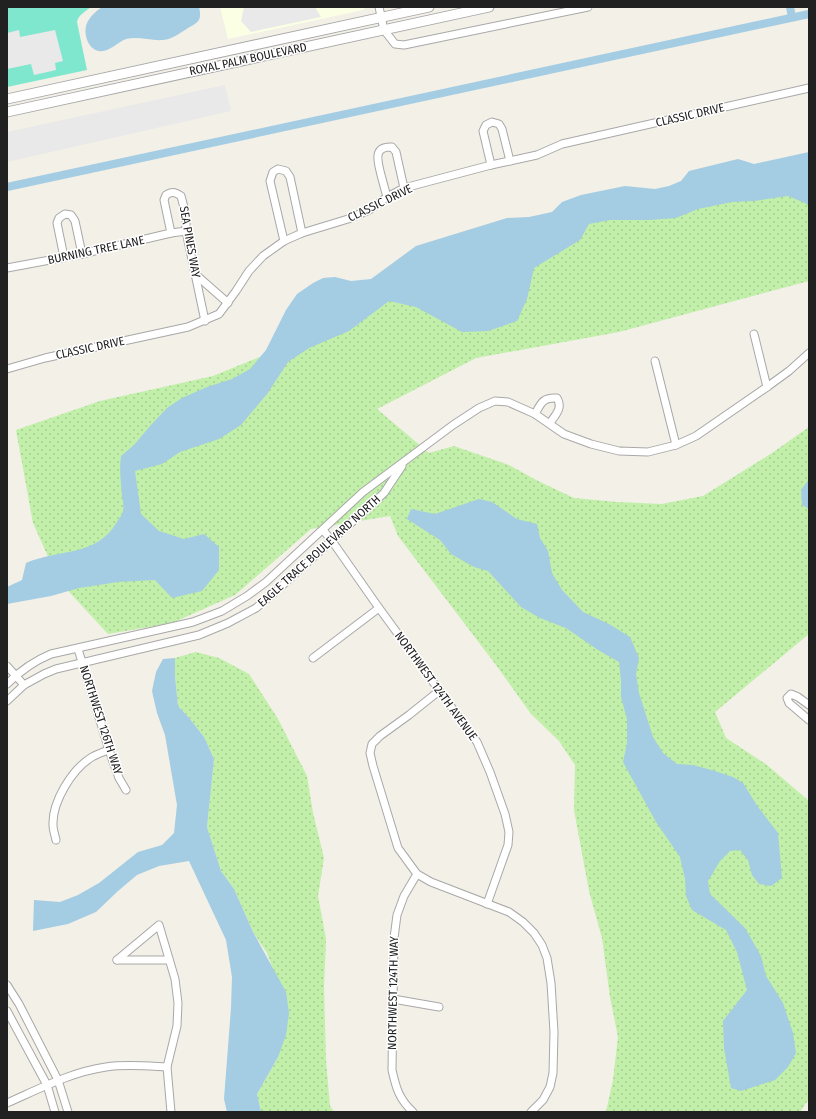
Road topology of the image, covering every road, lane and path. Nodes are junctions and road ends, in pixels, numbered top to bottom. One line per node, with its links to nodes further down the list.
1 (379, 7): 5 (street)
2 (429, 7): 5 (street, ROYAL PALM BOULEVARD)
3 (489, 7): 6 (street, ROYAL PALM BOULEVARD)
4 (585, 7): 6 (street)
5 (382, 17): 6 (street); 8 (street, ROYAL PALM BOULEVARD)
6 (384, 30): 9 (street, ROYAL PALM BOULEVARD)
7 (809, 88): 10 (street, CLASSIC DRIVE)
8 (7, 99)
9 (7, 112)
10 (510, 161): 11 (street, CLASSIC DRIVE); 11 (street)
11 (491, 165): 12 (street, CLASSIC DRIVE)
12 (404, 188): 13 (street, CLASSIC DRIVE); 13 (street)
13 (387, 197): 16 (street, CLASSIC DRIVE)
14 (186, 231): 15 (street, BURNING TREE LANE); 15 (street, SEA PINES WAY); 21 (street, SEA PINES WAY)
15 (171, 233): 18 (street, BURNING TREE LANE)
16 (302, 233): 17 (street, CLASSIC DRIVE); 17 (street)
17 (284, 240): 22 (street, CLASSIC DRIVE)
18 (82, 254): 19 (street, BURNING TREE LANE); 19 (street)
19 (64, 258): 20 (street, BURNING TREE LANE)
20 (7, 268)
21 (195, 274): 22 (street); 23 (street, SEA PINES WAY)
22 (228, 303): 23 (street, CLASSIC DRIVE)
23 (205, 321): 27 (street, CLASSIC DRIVE)
24 (754, 334): 28 (street)
25 (809, 353): 28 (street, EAGLE TRACE BOULEVARD NORTH)
26 (655, 361): 31 (street)
27 (7, 369)
28 (767, 387): 31 (street, EAGLE TRACE BOULEVARD NORTH)
29 (535, 414): 30 (street, EAGLE TRACE BOULEVARD NORTH); 30 (street); 32 (street, EAGLE TRACE BOULEVARD NORTH)
30 (550, 423): 31 (street, EAGLE TRACE BOULEVARD NORTH)
31 (676, 444)
32 (404, 462): 33 (street, EAGLE TRACE BOULEVARD NORTH); 34 (street, EAGLE TRACE BOULEVARD NORTH)
33 (323, 530): 34 (street, NORTHWEST 124TH AVENUE); 36 (street, EAGLE TRACE BOULEVARD NORTH)
34 (332, 541): 35 (street, NORTHWEST 124TH AVENUE); 38 (street, EAGLE TRACE BOULEVARD NORTH)
35 (379, 608): 37 (street); 43 (street, NORTHWEST 124TH AVENUE)
36 (78, 649): 38 (street, NORTHWEST 126TH WAY); 40 (street, EAGLE TRACE BOULEVARD NORTH)
37 (313, 658)
38 (82, 662): 42 (street, EAGLE TRACE BOULEVARD NORTH); 47 (street, NORTHWEST 126TH WAY)
39 (7, 666): 40 (street)
40 (15, 676): 41 (street, EAGLE TRACE BOULEVARD NORTH); 42 (street)
41 (7, 684)
42 (24, 685): 44 (street, EAGLE TRACE BOULEVARD NORTH)
43 (439, 691): 50 (street); 51 (street, NORTHWEST 124TH AVENUE)
44 (7, 702)
45 (809, 705): 46 (street)
46 (809, 720)
47 (109, 750): 48 (street, NORTHWEST 126TH WAY); 49 (street)
48 (126, 790)
49 (56, 840)
50 (417, 874): 51 (street); 54 (street, NORTHWEST 124TH WAY)
51 (487, 904): 65 (street)
52 (169, 960): 52 (street); 57 (street)
53 (7, 985): 58 (street)
54 (393, 999): 55 (street); 64 (street, NORTHWEST 124TH WAY)
55 (439, 1007)
56 (7, 1011): 59 (street)
57 (167, 1067): 58 (street); 63 (street)
58 (58, 1080): 59 (street); 62 (street)
59 (47, 1085): 60 (street); 61 (street)
60 (7, 1103)
61 (55, 1112)
62 (68, 1112)
63 (171, 1112)
64 (412, 1112)
65 (531, 1112)

